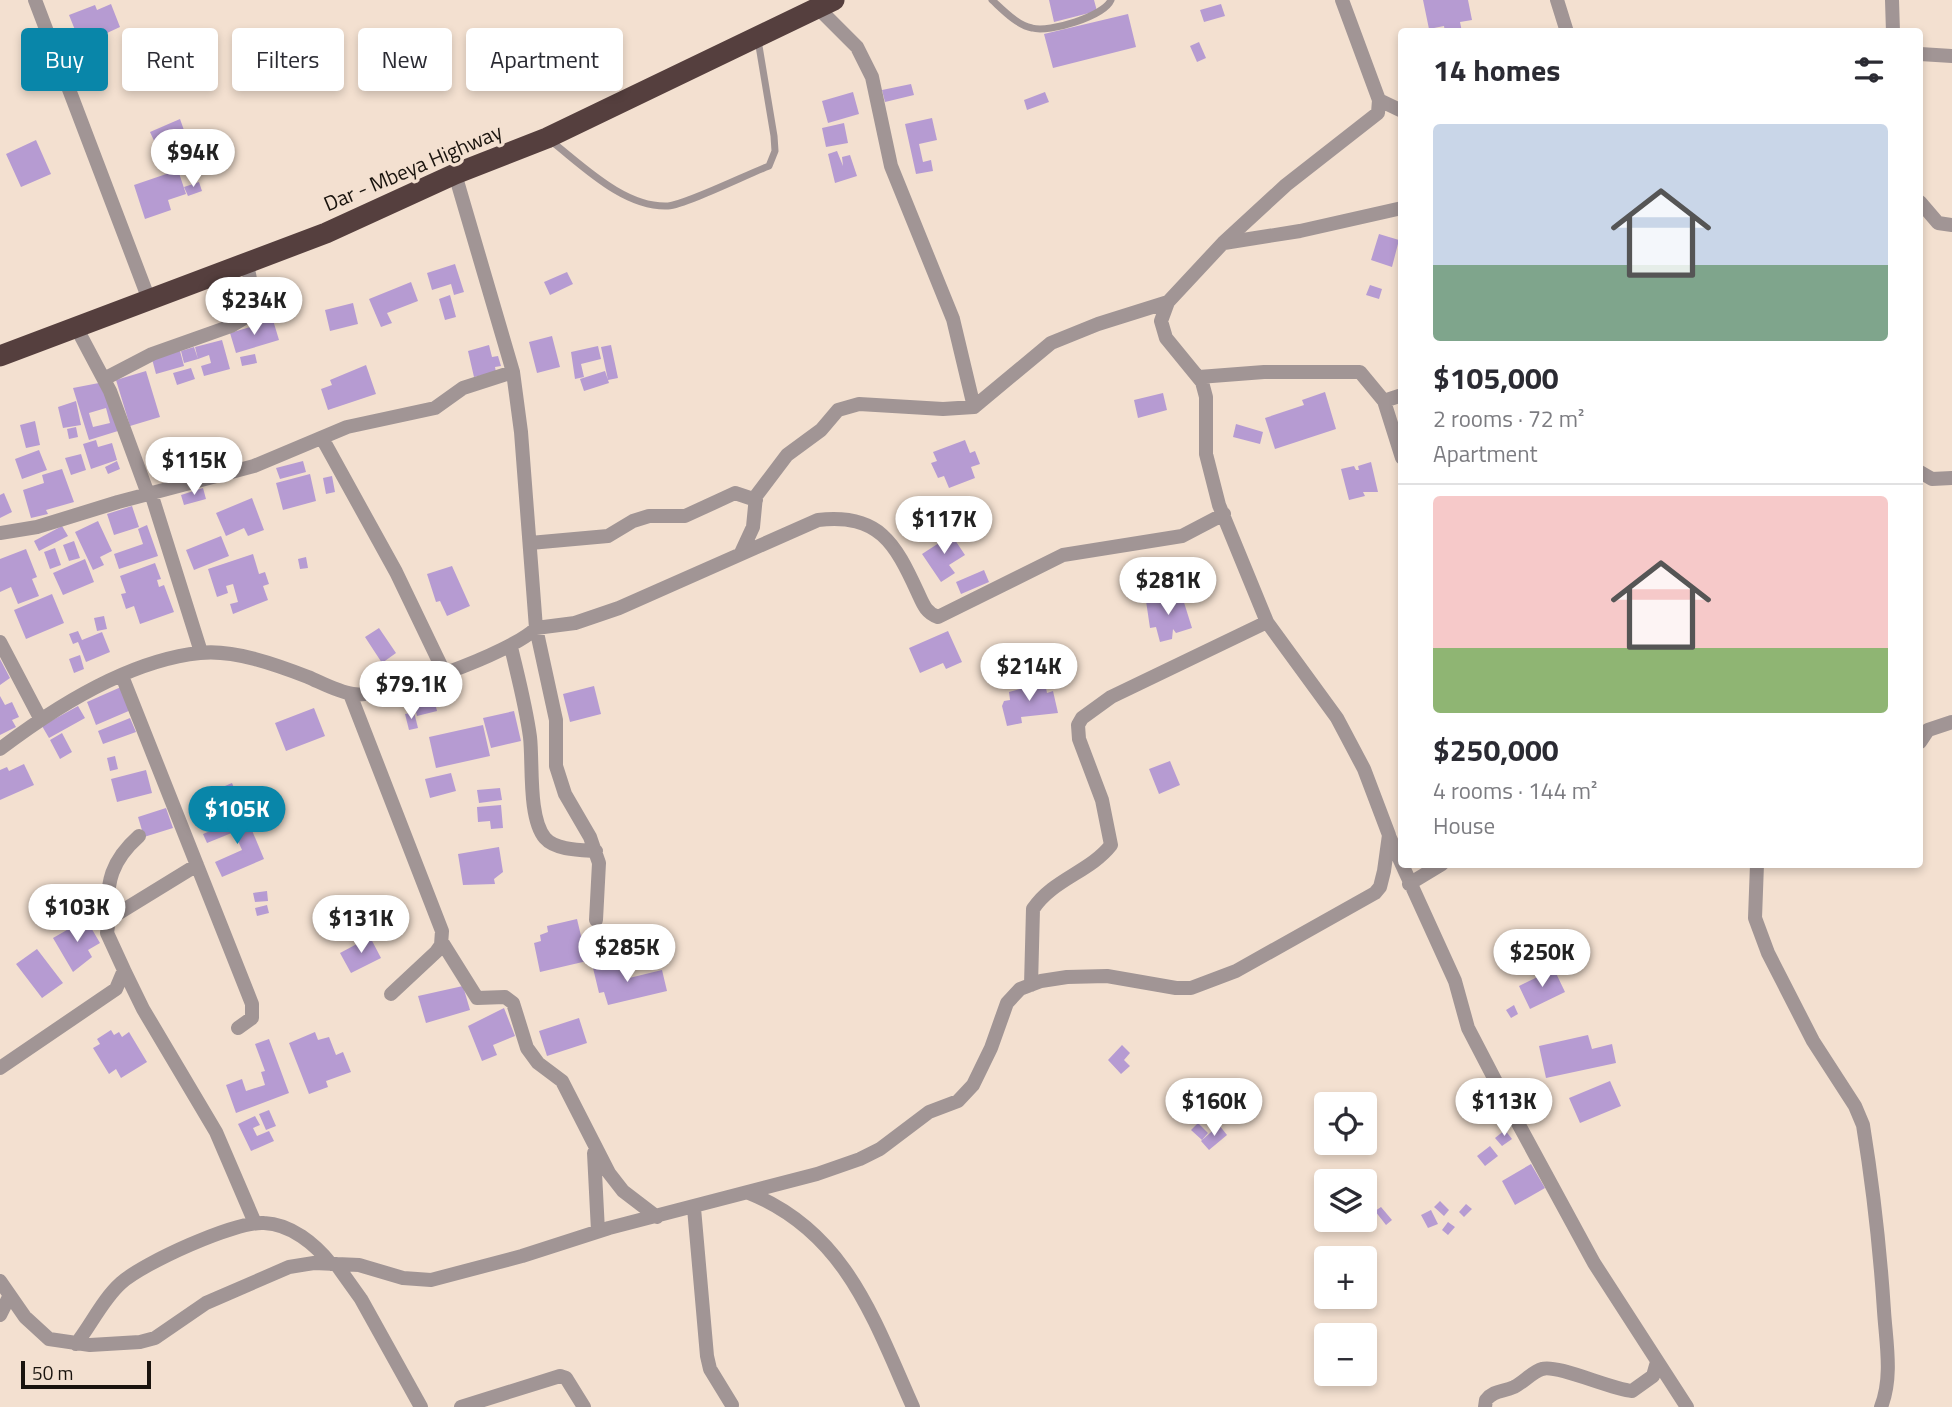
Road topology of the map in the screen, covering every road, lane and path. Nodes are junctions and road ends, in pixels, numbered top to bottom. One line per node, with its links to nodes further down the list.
1 (35, 0): 22 (street)
2 (992, 0): 3 (lane)
3 (1111, 0)
4 (1342, 0): 13 (street)
5 (1557, 0): 8 (street)
6 (1892, 0): 9 (street)
7 (826, 4): 10 (highway, Dar - Mbeya Highway); 31 (street)
8 (1566, 28)
9 (1893, 28)
10 (757, 36): 15 (highway, Dar - Mbeya Highway); 15 (lane)
11 (1923, 54): 12 (street)
12 (1952, 56)
13 (1379, 100): 14 (street); 20 (street)
14 (1398, 109)
15 (547, 138): 16 (highway, Dar - Mbeya Highway)
16 (455, 174): 21 (highway, Dar - Mbeya Highway); 26 (street)
17 (1923, 206): 19 (street)
18 (1398, 209): 20 (street)
19 (1952, 225)
20 (1223, 243): 23 (street)
21 (247, 264): 22 (highway, Dar - Mbeya Highway); 28 (street)
22 (148, 297): 24 (highway, Dar - Mbeya Highway)
23 (1168, 302): 27 (street); 31 (street)
24 (75, 326): 25 (highway, Dar - Mbeya Highway); 28 (street)
25 (0, 356)
26 (513, 372): 32 (street); 40 (street)
27 (1199, 377): 30 (street); 38 (street)
28 (104, 379): 36 (street)
29 (1398, 396): 30 (street)
30 (1384, 401): 33 (street)
31 (974, 407): 37 (street)
32 (322, 438): 36 (street); 47 (street)
33 (1398, 445)
34 (1923, 474): 35 (street)
35 (1952, 478)
36 (149, 494): 39 (street); 46 (street)
37 (756, 499): 40 (street); 41 (street)
38 (1224, 514): 41 (street); 42 (street)
39 (0, 533)
40 (530, 543): 43 (street)
41 (741, 553): 43 (street)
42 (1267, 622): 54 (street); 67 (street)
43 (536, 628): 45 (street); 56 (street)
44 (0, 642): 50 (street)
45 (511, 647): 47 (street); 56 (street)
46 (201, 652): 48 (street); 49 (street)
47 (444, 672): 49 (street)
48 (122, 676): 50 (street); 58 (street)
49 (350, 694): 65 (street)
50 (40, 719): 53 (street)
51 (1952, 722): 52 (street)
52 (1923, 737)
53 (0, 749)
54 (1389, 835): 57 (street); 67 (street)
55 (139, 836): 63 (street)
56 (596, 852): 64 (street)
57 (1398, 857)
58 (197, 865): 63 (street); 69 (street)
59 (1402, 868): 62 (street)
60 (1435, 868): 62 (street)
61 (1757, 868): 90 (street)
62 (1409, 884): 82 (street)
63 (109, 919): 66 (street)
64 (596, 920)
65 (442, 942): 68 (street); 71 (street)
66 (124, 970): 70 (street); 75 (street)
67 (1031, 985): 72 (street)
68 (391, 994)
69 (238, 1028)
70 (0, 1068)
71 (594, 1148): 74 (street); 76 (street)
72 (749, 1193): 73 (street); 87 (street)
73 (694, 1208): 74 (street); 83 (street)
74 (657, 1217): 76 (street)
75 (255, 1223): 77 (street); 81 (street)
76 (598, 1231): 77 (street)
77 (334, 1264): 81 (street); 84 (street)
78 (0, 1281): 79 (street)
79 (9, 1297): 80 (street); 81 (street)
80 (0, 1315)
81 (76, 1344)
82 (1657, 1362): 88 (street); 89 (street)
83 (732, 1405)
84 (421, 1407)
85 (461, 1407): 86 (street)
86 (584, 1407)
87 (914, 1407)
88 (1485, 1407)
89 (1688, 1407)
90 (1881, 1407)

